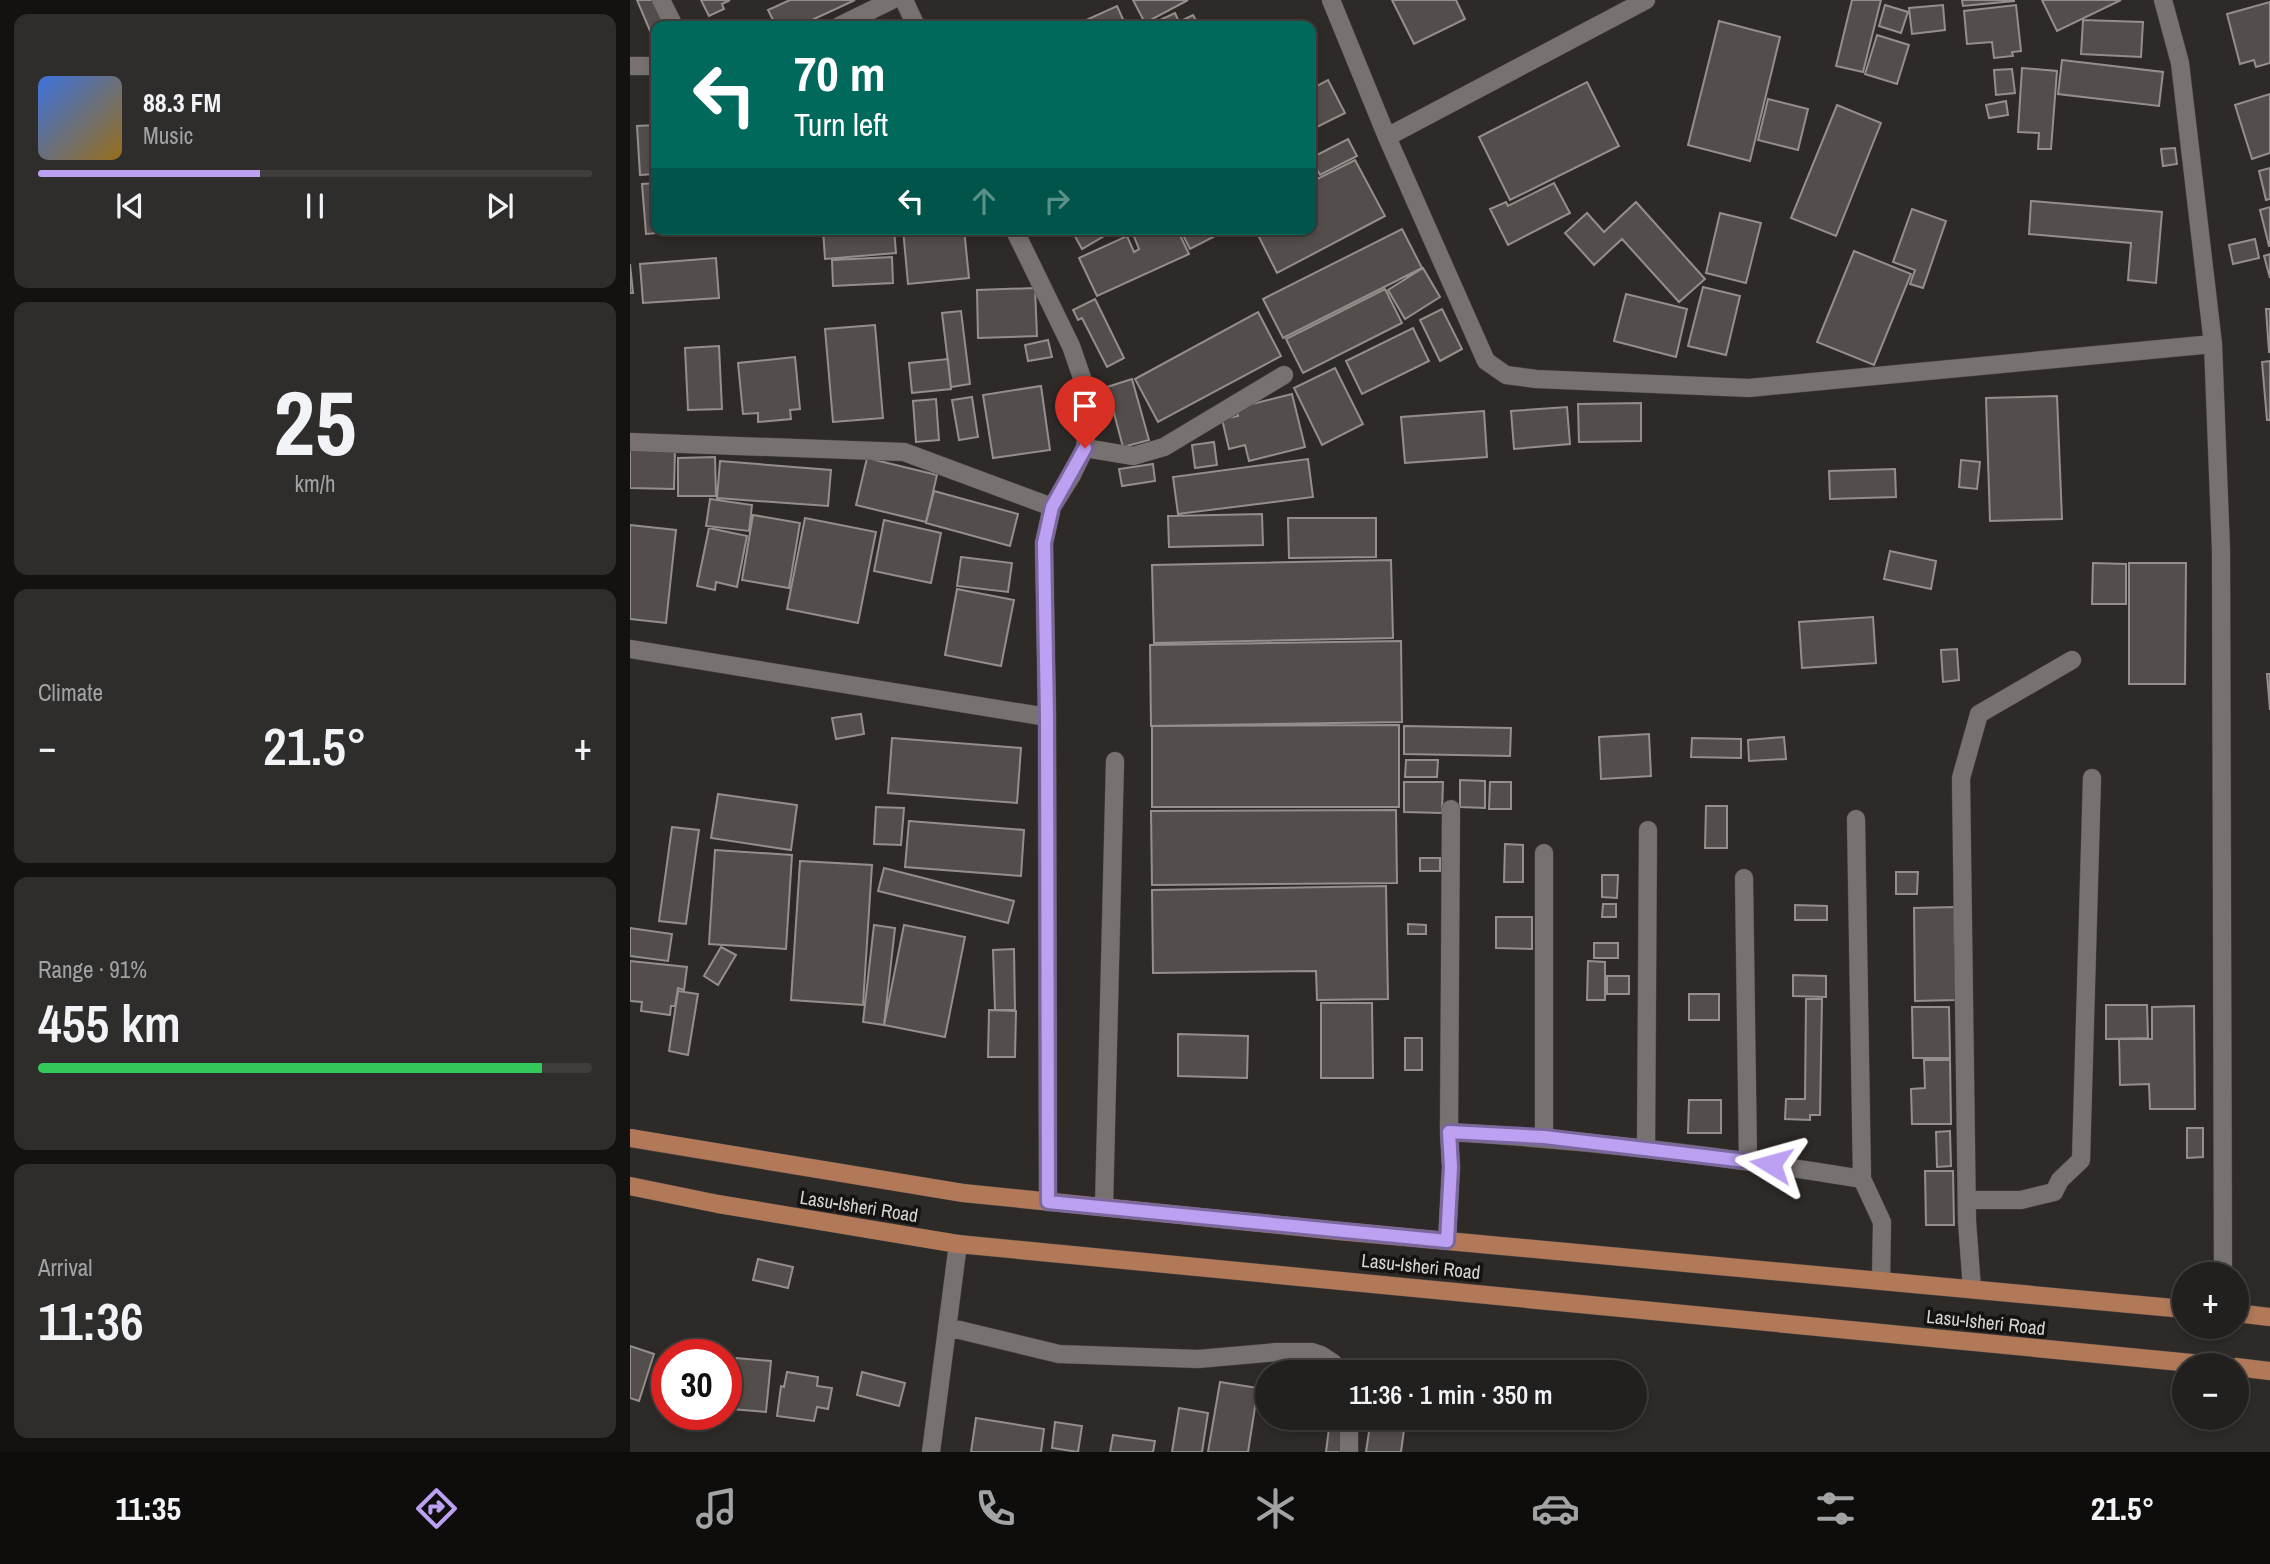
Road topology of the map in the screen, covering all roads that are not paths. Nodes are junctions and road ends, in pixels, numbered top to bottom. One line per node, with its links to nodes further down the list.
1 (661, 0): 7 (street)
2 (892, 0): 8 (street)
3 (904, 0): 9 (street)
4 (1331, 0): 12 (street)
5 (1646, 0): 12 (street)
6 (2163, 0): 14 (street)
7 (672, 21)
8 (849, 21)
9 (914, 21)
10 (630, 66): 11 (street)
11 (651, 66)
12 (1387, 137): 14 (street)
13 (1017, 235): 17 (street)
14 (2213, 344): 41 (street)
15 (1284, 374): 17 (street)
16 (630, 442): 18 (street)
17 (1085, 448): 18 (street)
18 (1052, 507): 21 (street)
19 (630, 649): 21 (street)
20 (2072, 660): 36 (street)
21 (1047, 717): 37 (street)
22 (1115, 761): 38 (street)
23 (2092, 778): 36 (street)
24 (1451, 809): 29 (street)
25 (1856, 819): 34 (street)
26 (1648, 830): 32 (street)
27 (1544, 853): 30 (street)
28 (1744, 878): 33 (street)
29 (1449, 1132): 30 (street); 39 (street)
30 (1544, 1137): 32 (street)
31 (630, 1138): 37 (main road, Lasu-Isheri Road)
32 (1646, 1149): 33 (street)
33 (1748, 1160): 34 (street)
34 (1862, 1179): 42 (street)
35 (630, 1186): 40 (main road, Lasu-Isheri Road)
36 (1967, 1200): 43 (street)
37 (1048, 1202): 38 (main road, Lasu-Isheri Road)
38 (1104, 1207): 39 (main road, Lasu-Isheri Road)
39 (1447, 1241): 42 (main road, Lasu-Isheri Road)
40 (958, 1244): 47 (street); 49 (main road, Lasu-Isheri Road)
41 (2223, 1262)
42 (1881, 1280): 43 (main road, Lasu-Isheri Road)
43 (1972, 1289): 44 (main road, Lasu-Isheri Road)
44 (2172, 1307)
45 (2249, 1315): 46 (main road)
46 (2270, 1317)
47 (947, 1327): 48 (street); 53 (street)
48 (1328, 1360)
49 (2172, 1361)
50 (2249, 1369): 51 (main road)
51 (2270, 1371)
52 (1349, 1430): 54 (street)
53 (931, 1452)
54 (1349, 1452)

